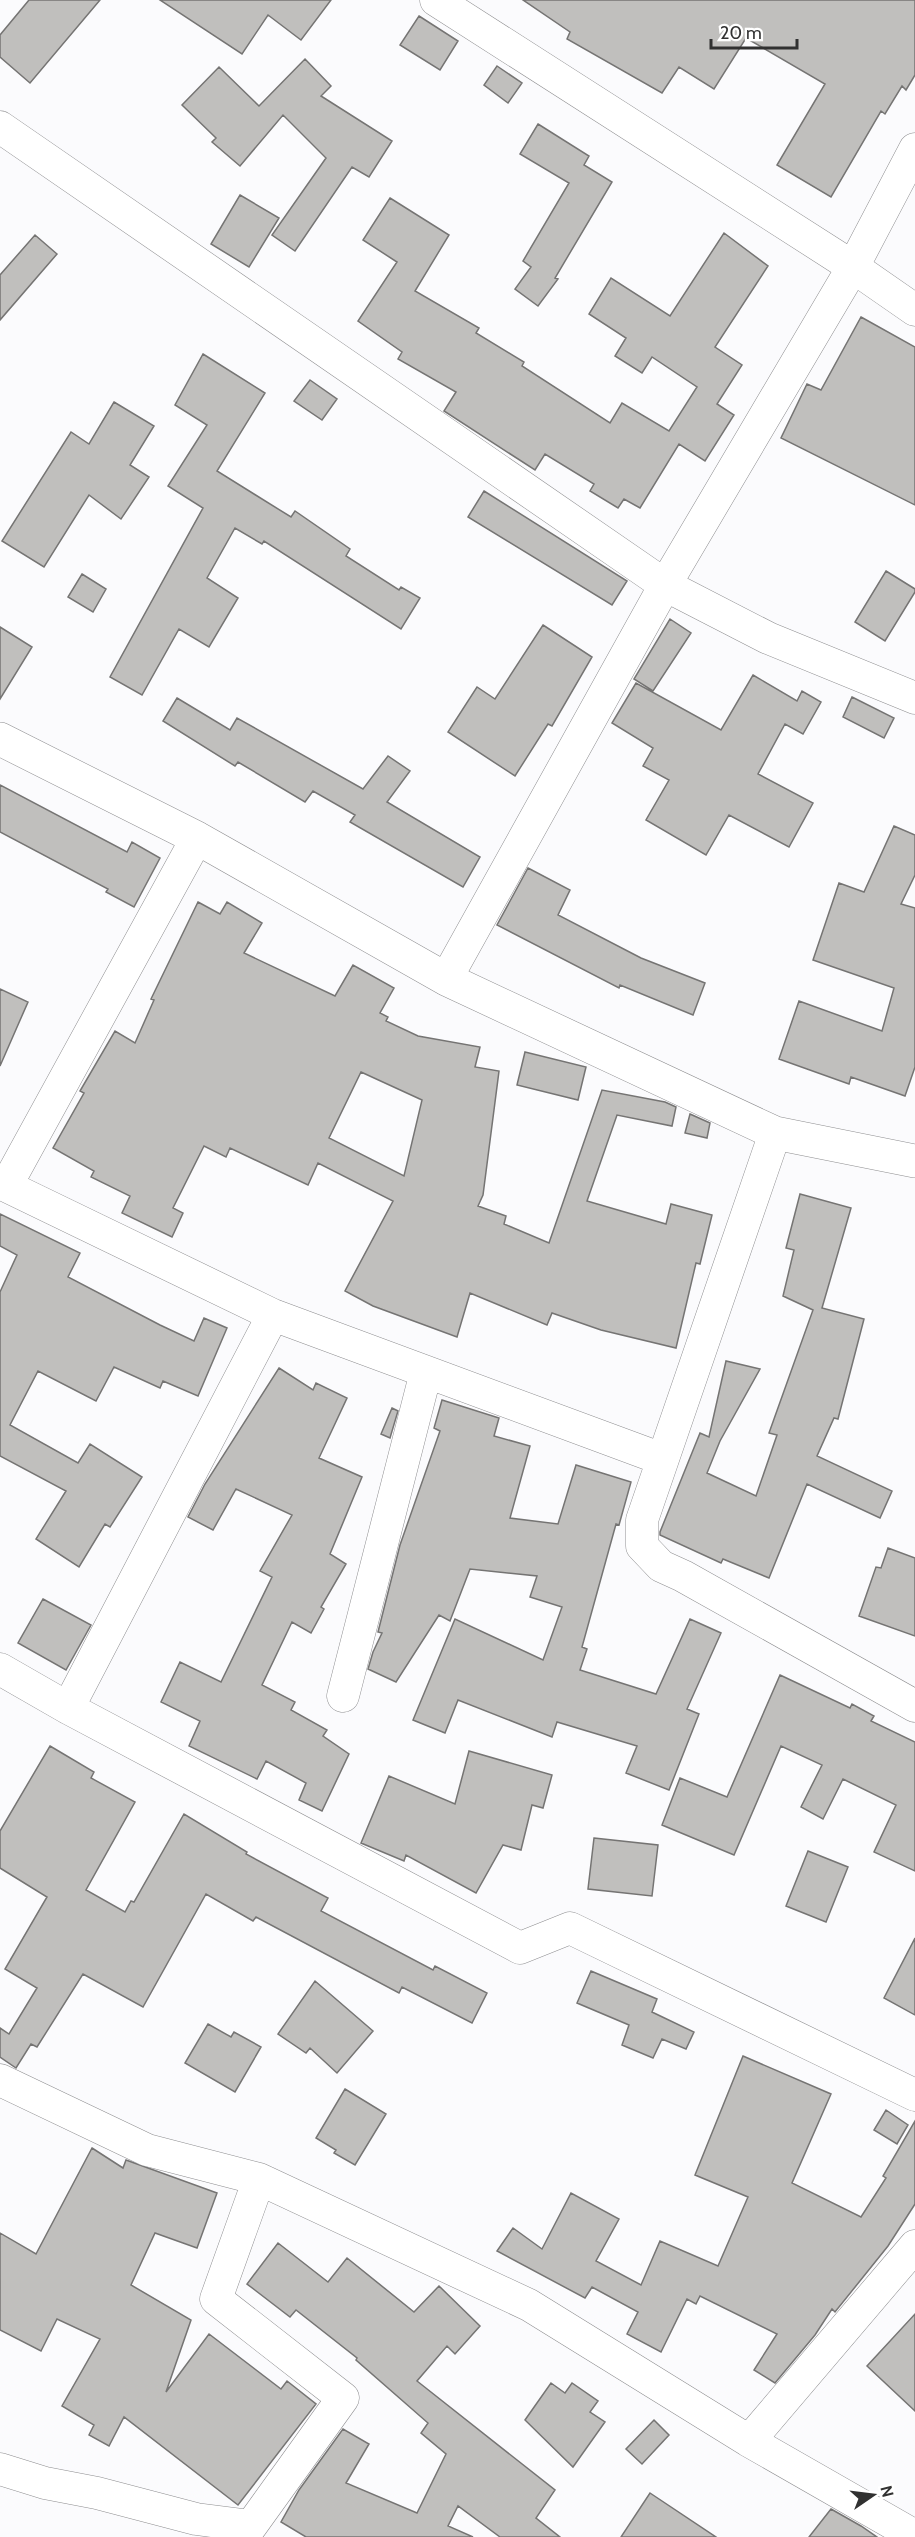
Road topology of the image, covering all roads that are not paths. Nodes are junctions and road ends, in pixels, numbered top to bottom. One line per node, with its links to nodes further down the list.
1 (436, 0): 4 (street)
2 (0, 127): 6 (street)
3 (915, 149): 4 (street)
4 (853, 267): 5 (street); 6 (street)
5 (915, 310)
6 (664, 585): 7 (street); 10 (street)
7 (915, 698)
8 (0, 739): 9 (street)
9 (197, 838): 10 (street); 13 (street)
10 (446, 979): 11 (street)
11 (775, 1133): 12 (street); 16 (street)
12 (915, 1161)
13 (3, 1184): 14 (street)
14 (273, 1315): 15 (street); 20 (street)
15 (426, 1372): 16 (street); 18 (street)
16 (662, 1459): 19 (street)
17 (0, 1669): 20 (street)
18 (343, 1696)
19 (915, 1706)
20 (68, 1708): 22 (street)
21 (0, 2080): 23 (street)
22 (915, 2095)
23 (259, 2179): 25 (street); 26 (street)
24 (915, 2246): 25 (street)
25 (749, 2441): 27 (street)
26 (0, 2469)
27 (915, 2536)

